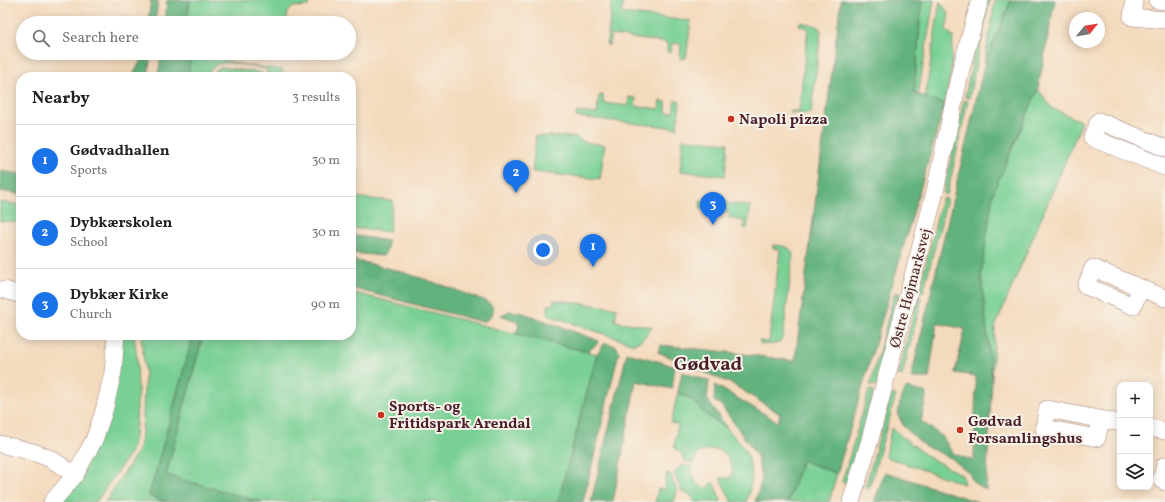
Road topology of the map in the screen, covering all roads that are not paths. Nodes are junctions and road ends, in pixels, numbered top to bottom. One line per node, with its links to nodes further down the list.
1 (969, 0): 7 (street, Østre Højmarksvej)
2 (980, 0): 7 (street, Østre Højmarksvej)
3 (1134, 0): 6 (street)
4 (1157, 0): 5 (street)
5 (1165, 1)
6 (1165, 20)
7 (960, 73): 26 (street, Østre Højmarksvej)
8 (1148, 141): 9 (street); 10 (street); 10 (street)
9 (1165, 148)
10 (1142, 158): 11 (street)
11 (1165, 167)
12 (1141, 288): 15 (street)
13 (0, 290): 14 (street)
14 (16, 293)
15 (1165, 298)
16 (116, 340): 23 (street)
17 (1101, 419): 18 (street)
18 (1117, 422)
19 (1153, 429): 20 (street)
20 (1165, 431)
21 (0, 444): 23 (street)
22 (1165, 465): 24 (street)
23 (74, 475): 25 (street)
24 (1165, 482)
25 (52, 502)
26 (851, 502)

